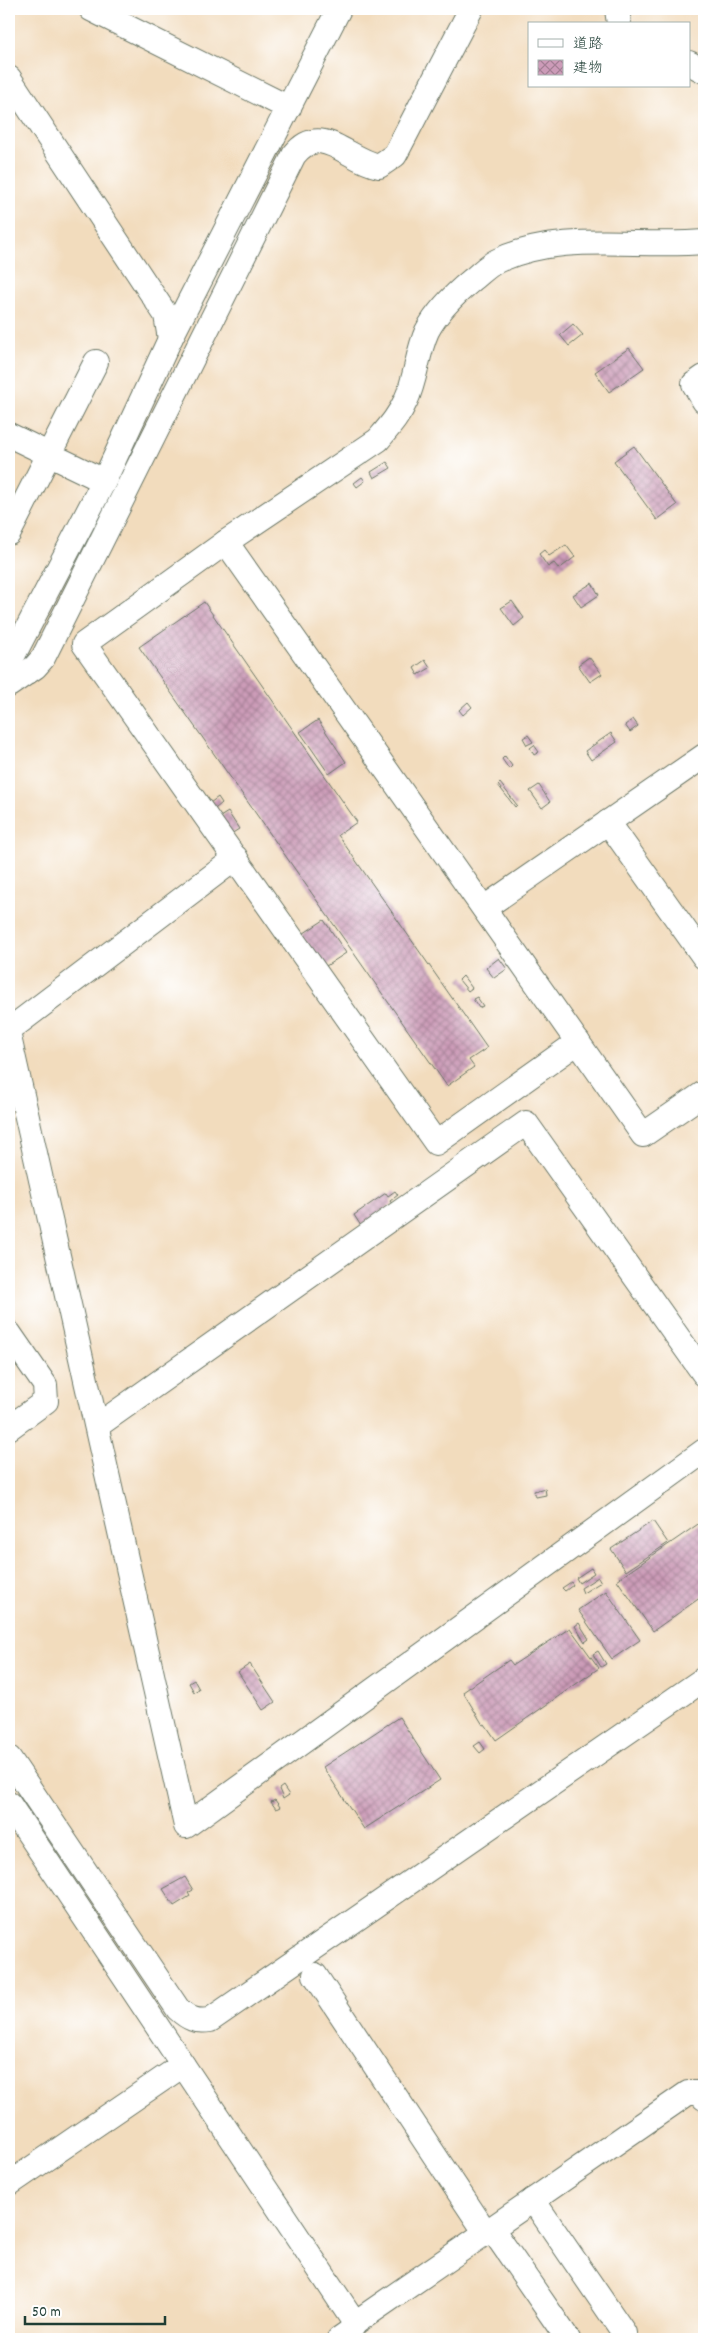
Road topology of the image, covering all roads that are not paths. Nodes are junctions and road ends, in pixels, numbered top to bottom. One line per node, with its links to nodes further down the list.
1 (91, 9): 9 (street)
2 (339, 9): 9 (street)
3 (470, 9): 21 (street)
4 (617, 9): 5 (street)
5 (618, 22)
6 (690, 64): 7 (street)
7 (704, 72)
8 (9, 78): 11 (street)
9 (289, 108): 11 (street)
10 (704, 242): 19 (street)
11 (170, 339): 17 (street)
12 (96, 362): 16 (street)
13 (704, 377): 14 (street)
14 (704, 401)
15 (9, 435): 16 (street)
16 (48, 455): 17 (street); 18 (street)
17 (104, 482): 20 (street)
18 (9, 533)
19 (226, 542): 24 (street); 25 (street)
20 (9, 658)
21 (9, 685)
22 (704, 756): 23 (street)
23 (608, 822): 25 (street); 26 (street)
24 (236, 858): 27 (street); 29 (street)
25 (484, 908): 29 (street)
26 (704, 957)
27 (9, 1030)
28 (9, 1037): 33 (street)
29 (578, 1042): 30 (street)
30 (704, 1093)
31 (9, 1333): 34 (street)
32 (704, 1374): 33 (street)
33 (97, 1426): 35 (street)
34 (9, 1428)
35 (704, 1451)
36 (704, 1679): 37 (street)
37 (9, 1758)
38 (9, 1804): 40 (street)
39 (315, 1975): 44 (street)
40 (183, 2066): 42 (street); 45 (street)
41 (704, 2098): 43 (street)
42 (9, 2184)
43 (533, 2200): 44 (street); 46 (street)
44 (489, 2231): 45 (street); 47 (street)
45 (347, 2331)
46 (624, 2333)
47 (568, 2339)

